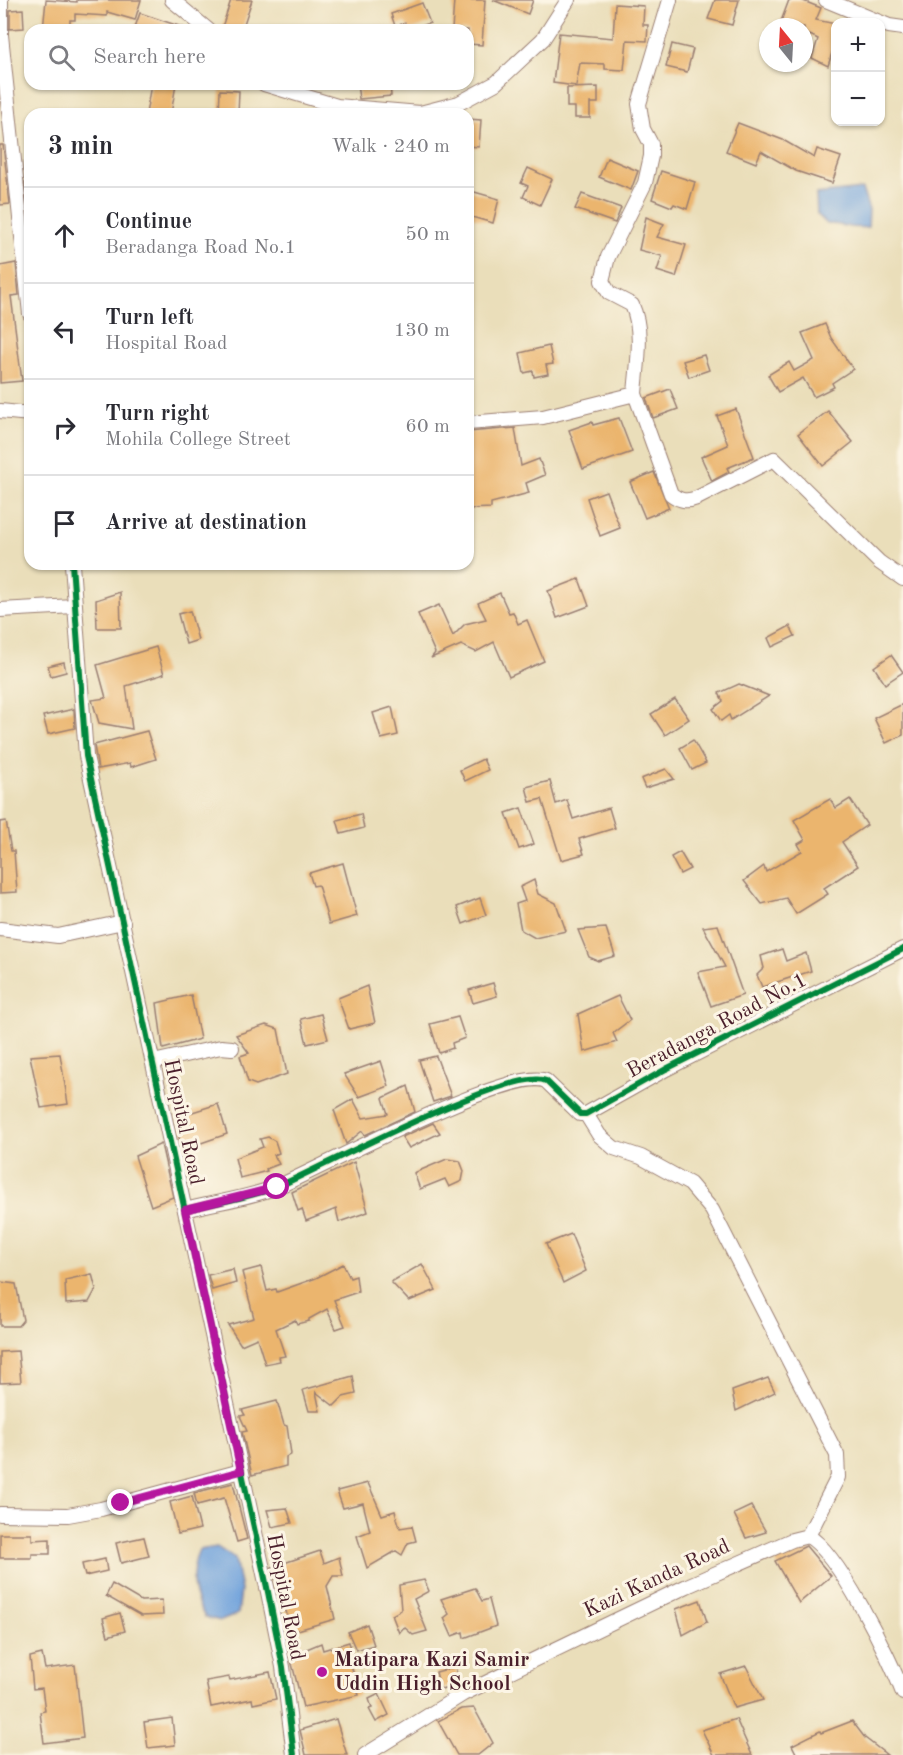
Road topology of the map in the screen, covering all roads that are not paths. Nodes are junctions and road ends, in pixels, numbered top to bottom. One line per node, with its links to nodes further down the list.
1 (1, 0): 6 (street)
2 (172, 0): 7 (street)
3 (568, 0): 11 (street)
4 (670, 0): 13 (street)
5 (826, 0): 8 (street)
6 (1, 23): 12 (street)
7 (201, 24)
8 (903, 28)
9 (284, 90): 10 (street)
10 (361, 108)
11 (440, 108)
12 (24, 244)
13 (635, 394): 16 (street); 18 (street)
14 (0, 411): 15 (street)
15 (24, 413)
16 (474, 423)
17 (72, 570): 19 (street, Hospital Road)
18 (903, 579)
19 (74, 606): 20 (street); 21 (street, Hospital Road)
20 (0, 610)
21 (123, 922): 22 (street); 25 (street, Hospital Road)
22 (0, 929)
23 (903, 949): 26 (street, Beradanga Road No.1)
24 (232, 1048): 25 (street)
25 (153, 1062): 27 (street, Hospital Road)
26 (586, 1114): 27 (street); 30 (street)
27 (185, 1210): 28 (street, Hospital Road)
28 (241, 1471): 29 (street); 33 (street, Hospital Road)
29 (0, 1514)
30 (808, 1536): 31 (street); 34 (street, Kazi Kanda Road)
31 (898, 1662): 32 (street)
32 (903, 1693)
33 (294, 1755)
34 (365, 1755)

